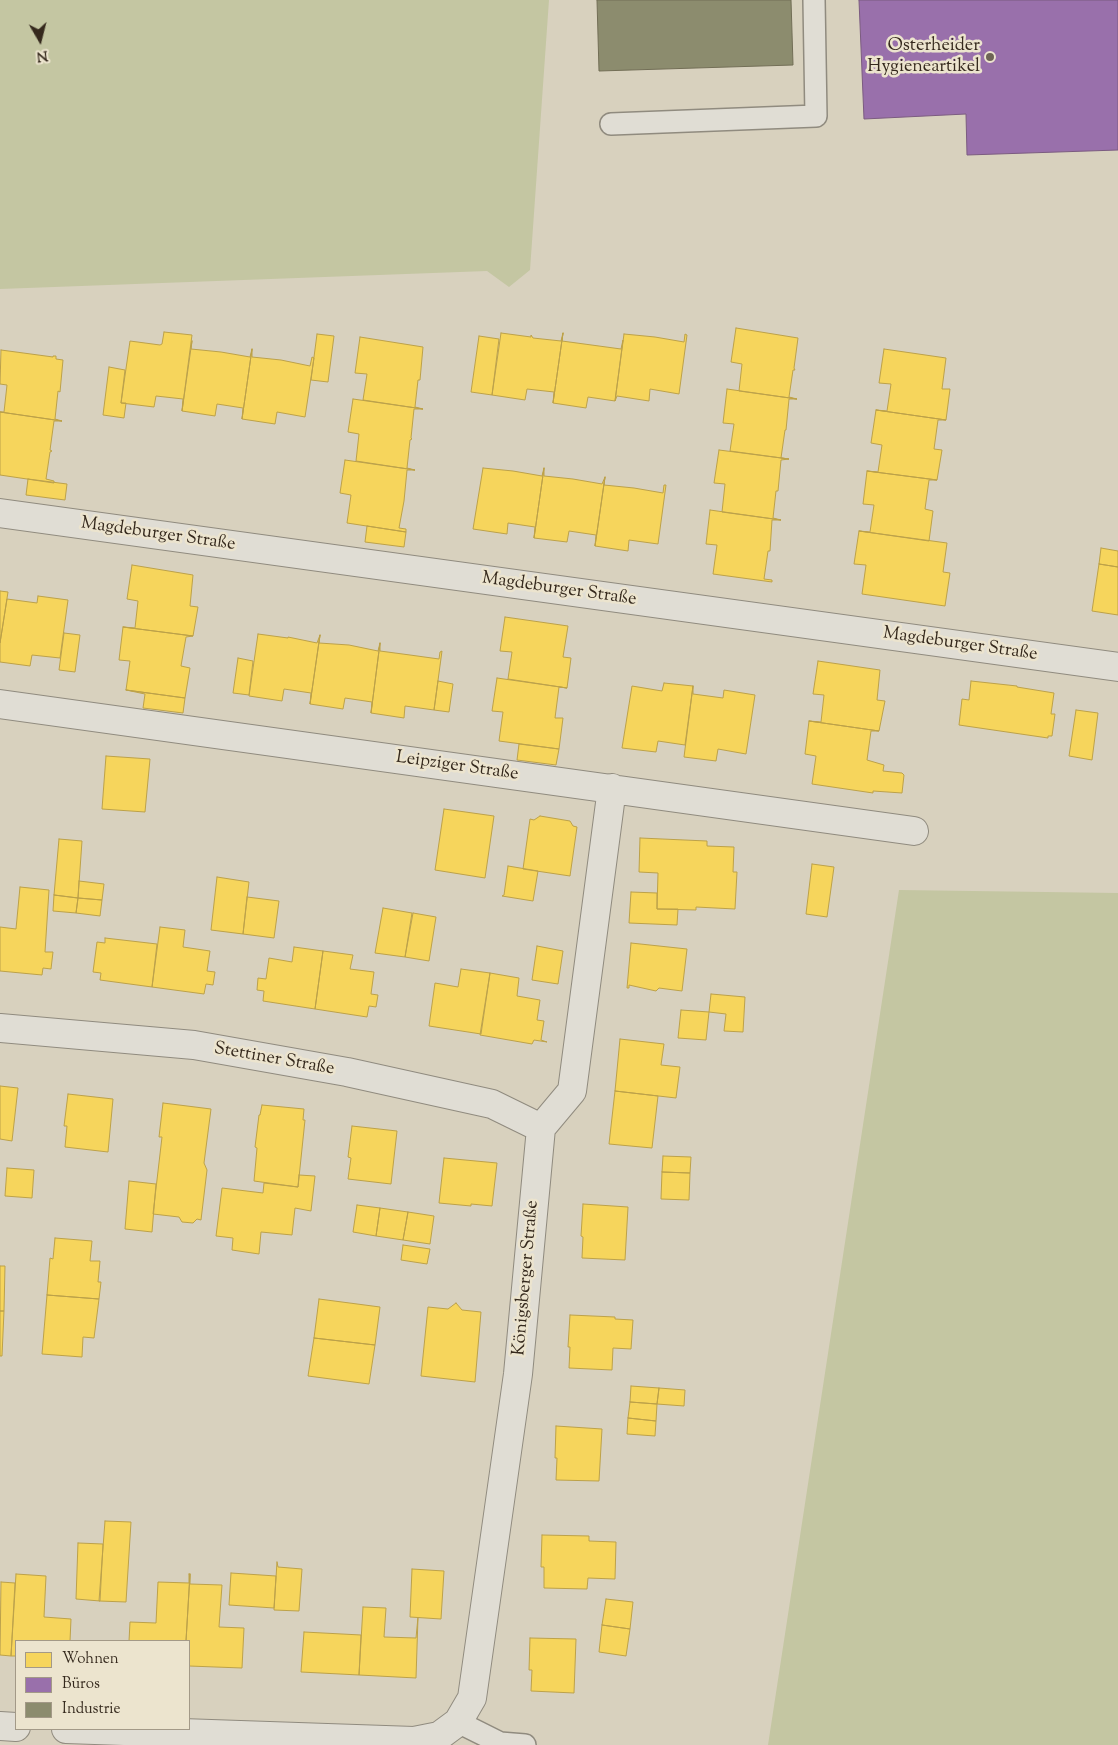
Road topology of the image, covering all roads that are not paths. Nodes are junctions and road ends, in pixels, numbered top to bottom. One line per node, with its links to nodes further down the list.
1 (814, 0): 2 (lane)
2 (611, 124)
3 (0, 513): 4 (street, Magdeburger Straße)
4 (1118, 667)
5 (0, 704): 6 (street, Leipziger Straße)
6 (612, 788): 7 (street, Leipziger Straße); 9 (street)
7 (914, 831)
8 (0, 1028): 9 (street, Stettiner Straße)
9 (541, 1128): 10 (street, Königsberger Straße)
10 (458, 1722): 14 (street, Königsberger Straße); 15 (lane)
11 (0, 1726): 12 (street)
12 (15, 1727)
13 (91, 1730): 14 (street, Königsberger Straße)
14 (414, 1743)
15 (525, 1745)

